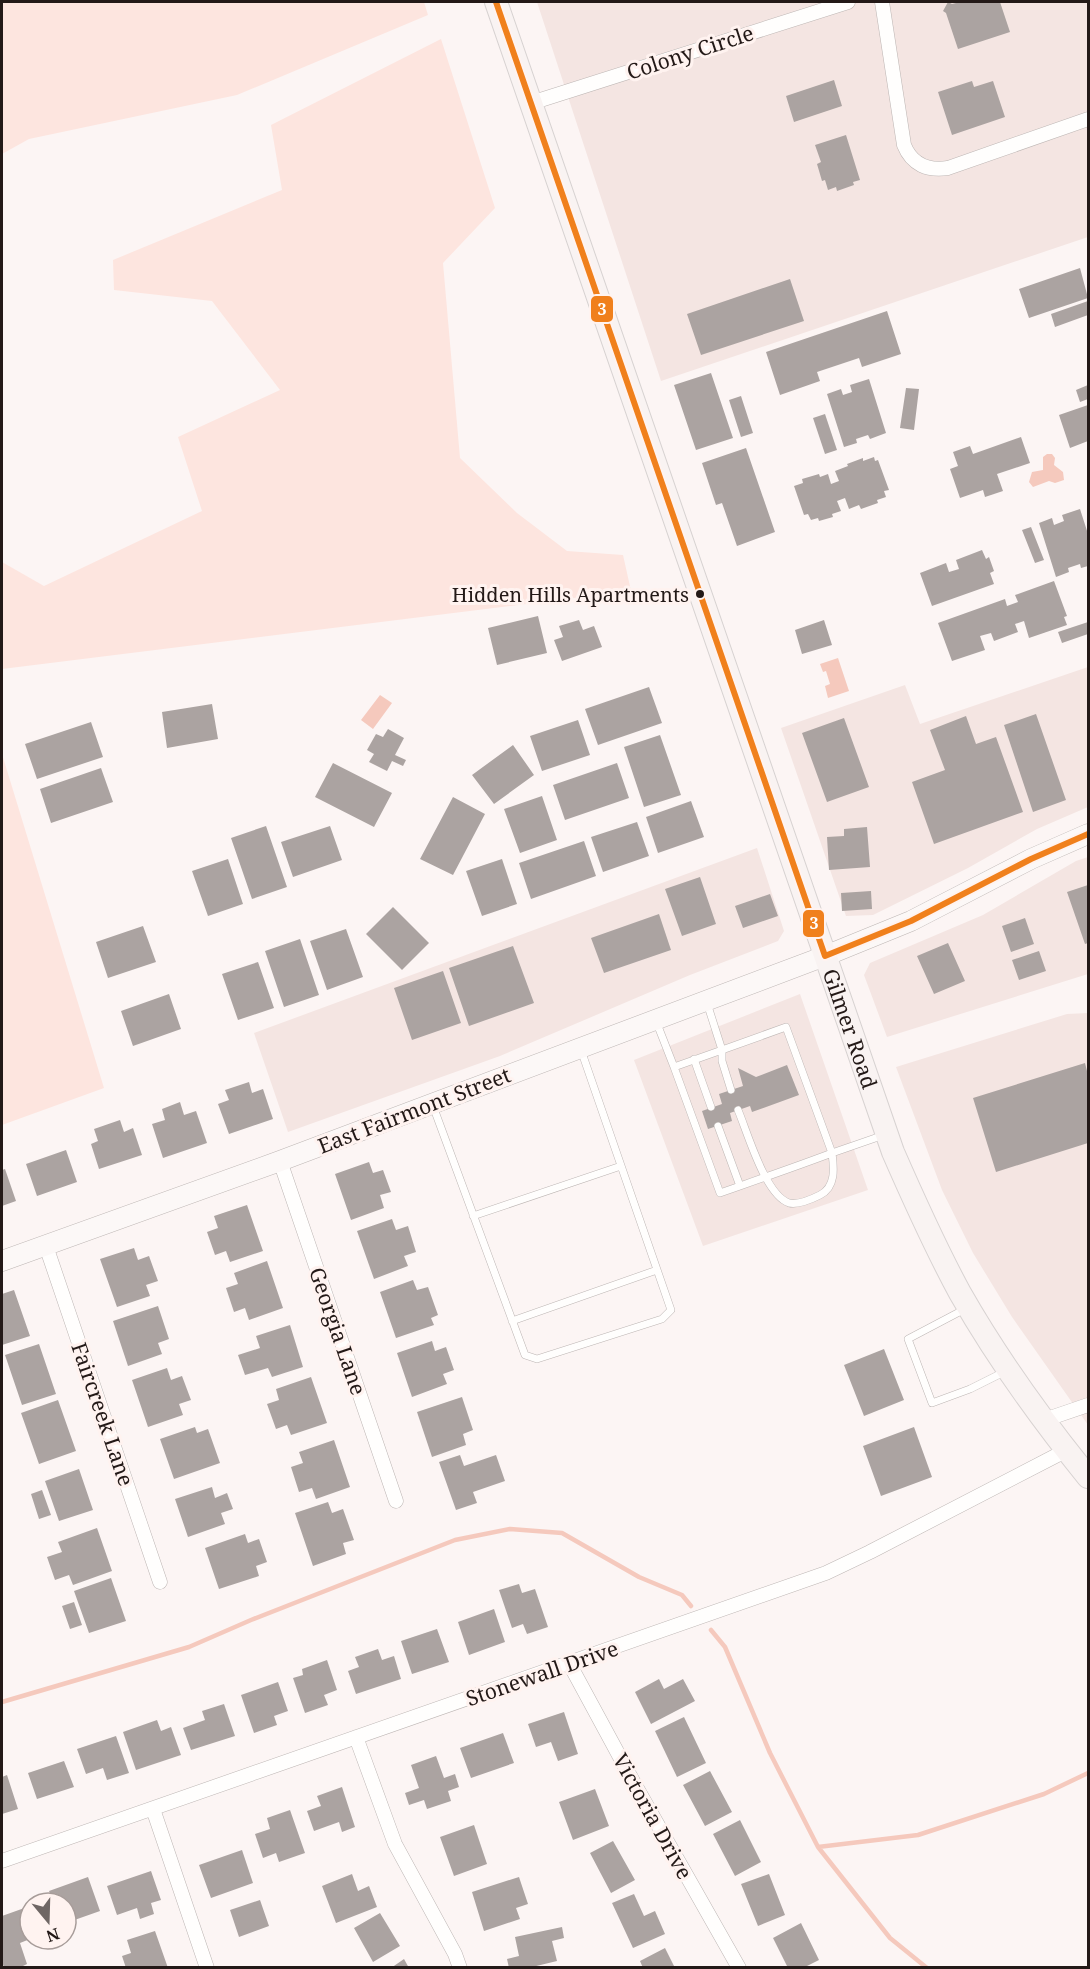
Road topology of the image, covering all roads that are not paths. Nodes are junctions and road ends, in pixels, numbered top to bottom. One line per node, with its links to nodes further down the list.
1 (496, 2): 4 (main road, Gilmer Road)
2 (848, 2): 4 (street, Colony Circle)
3 (882, 2): 5 (street)
4 (531, 103): 7 (main road, Gilmer Road)
5 (1089, 119)
6 (1089, 834): 7 (street, East Fairmont Street)
7 (825, 956): 8 (street, East Fairmont Street); 19 (main road, Gilmer Road)
8 (706, 1000): 9 (street, East Fairmont Street); 11 (lane)
9 (655, 1019): 10 (street, East Fairmont Street); 13 (lane)
10 (580, 1048): 15 (street, East Fairmont Street); 22 (lane)
11 (722, 1050): 12 (lane); 14 (lane); 20 (lane)
12 (694, 1059): 13 (lane); 16 (lane)
13 (674, 1067): 24 (lane)
14 (731, 1090)
15 (432, 1103): 21 (street, East Fairmont Street); 25 (lane)
16 (711, 1107)
17 (738, 1110): 23 (lane)
18 (718, 1126): 24 (lane)
19 (887, 1134): 20 (lane); 29 (main road, Gilmer Road)
20 (832, 1153): 23 (lane); 23 (lane)
21 (280, 1161): 26 (street, East Fairmont Street); 36 (street, Georgia Lane)
22 (621, 1166): 25 (lane); 28 (lane)
23 (764, 1177): 24 (lane)
24 (740, 1186)
25 (473, 1216): 30 (lane)
26 (46, 1246): 27 (street, East Fairmont Street); 37 (street, Faircreek Lane)
27 (2, 1262)
28 (657, 1270): 30 (lane); 30 (lane)
29 (969, 1307): 31 (main road, Gilmer Road); 31 (lane)
30 (512, 1321)
31 (1008, 1370): 33 (main road, Gilmer Road)
32 (1089, 1405): 33 (street)
33 (1044, 1420): 34 (main road, Gilmer Road)
34 (1067, 1450): 35 (main road, Gilmer Road); 38 (street, Stonewall Drive)
35 (1089, 1477)
36 (396, 1501)
37 (160, 1582)
38 (569, 1664): 39 (street, Stonewall Drive); 44 (street, Victoria Drive)
39 (356, 1737): 40 (street, Stonewall Drive); 43 (street)
40 (153, 1809): 41 (street, Stonewall Drive); 42 (street)
41 (2, 1861)
42 (207, 1968)
43 (460, 1968)
44 (739, 1968)

